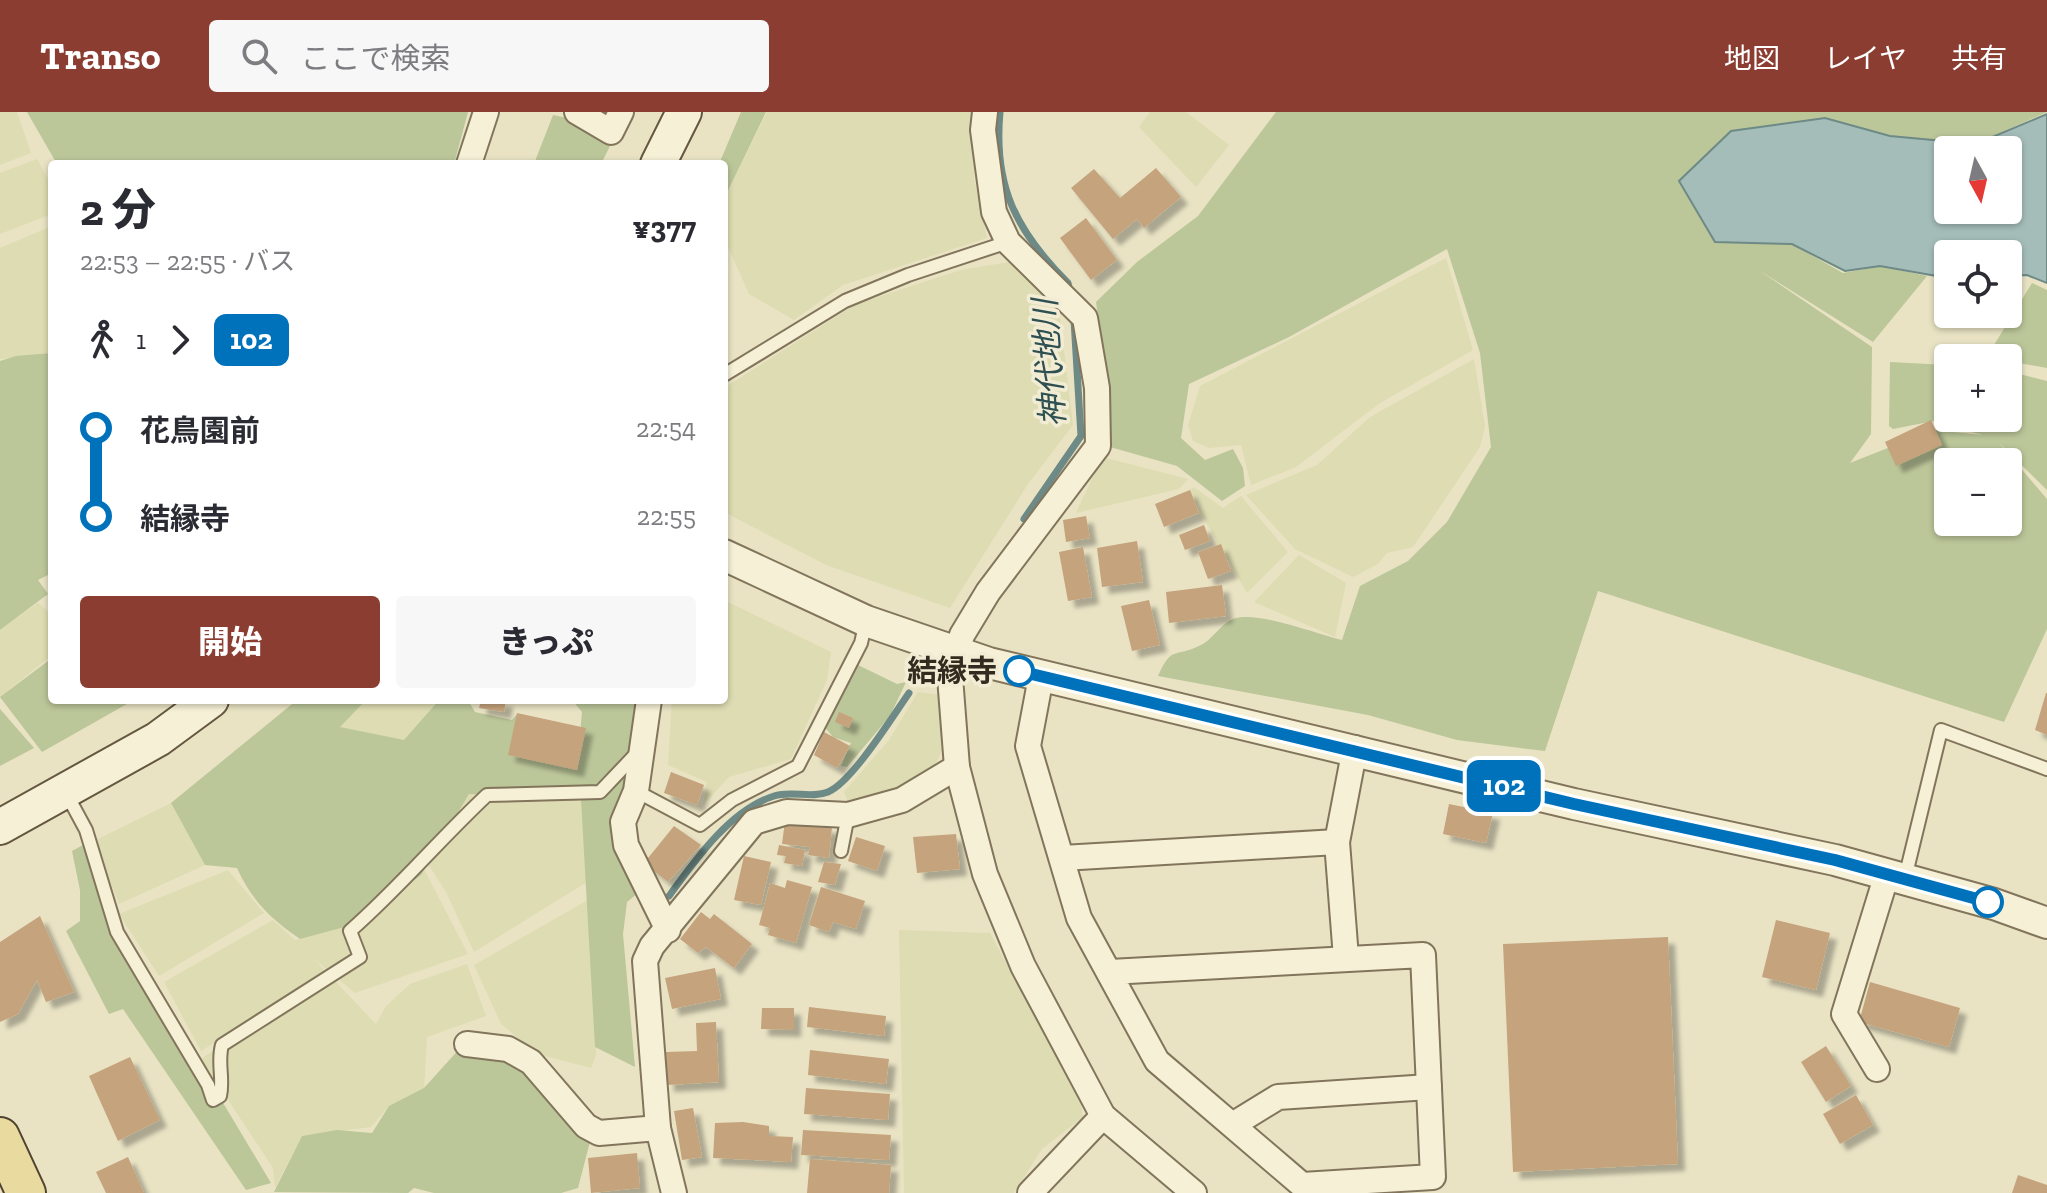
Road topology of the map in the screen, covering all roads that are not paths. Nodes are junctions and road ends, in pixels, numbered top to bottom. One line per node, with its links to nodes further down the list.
1 (486, 112): 6 (street)
2 (577, 112): 3 (street)
3 (621, 112)
4 (684, 112): 7 (main road)
5 (985, 112): 8 (street)
6 (470, 160)
7 (660, 160)
8 (1008, 242): 9 (lane); 12 (street)
9 (728, 373)
10 (728, 557): 11 (street)
11 (866, 621): 12 (street); 20 (lane)
12 (954, 652): 13 (street); 18 (street)
13 (1041, 677): 17 (street); 26 (street)
14 (206, 704): 21 (main road)
15 (648, 704): 16 (street)
16 (642, 748): 20 (street); 21 (lane)
17 (1355, 748): 24 (street); 27 (street)
18 (957, 767): 22 (street); 35 (street)
19 (2047, 769): 27 (lane)
20 (636, 791): 29 (street)
21 (66, 793): 23 (main road)
22 (848, 815): 25 (lane); 29 (street)
23 (0, 827)
24 (1337, 842): 26 (street); 30 (street)
25 (841, 851)
26 (1062, 858): 31 (street)
27 (1896, 876): 28 (street); 33 (street)
28 (2047, 923)
29 (668, 930): 37 (street)
30 (1346, 958): 31 (street); 34 (street)
31 (1110, 972): 36 (street)
32 (467, 1044): 37 (street)
33 (1877, 1069)
34 (1429, 1087): 36 (street); 36 (street)
35 (1103, 1116): 41 (street); 42 (street)
36 (1234, 1124)
37 (658, 1128): 40 (street)
38 (0, 1137): 39 (main road)
39 (26, 1193)
40 (674, 1193)
41 (1030, 1193)
42 (1194, 1193)

